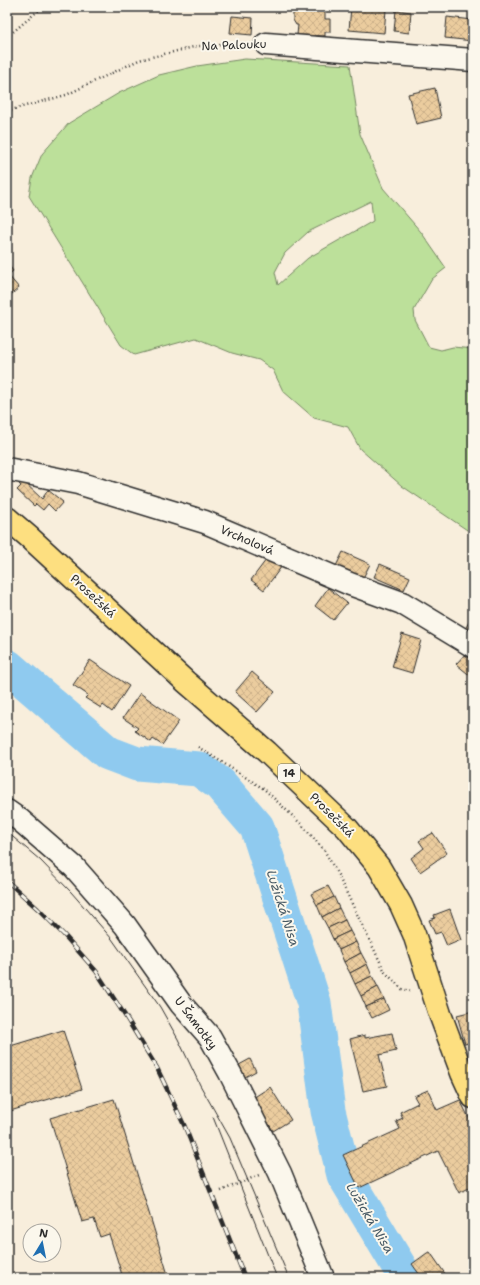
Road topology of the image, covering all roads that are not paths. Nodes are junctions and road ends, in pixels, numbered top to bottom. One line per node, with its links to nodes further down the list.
1 (266, 44): 2 (street, Na Palouku)
2 (473, 60)
3 (7, 469): 5 (street, Vrcholová)
4 (7, 518): 7 (main road, Prosečská / 14)
5 (473, 646)
6 (7, 812): 8 (street, U Šamotky)
7 (473, 1097)
8 (323, 1278)

